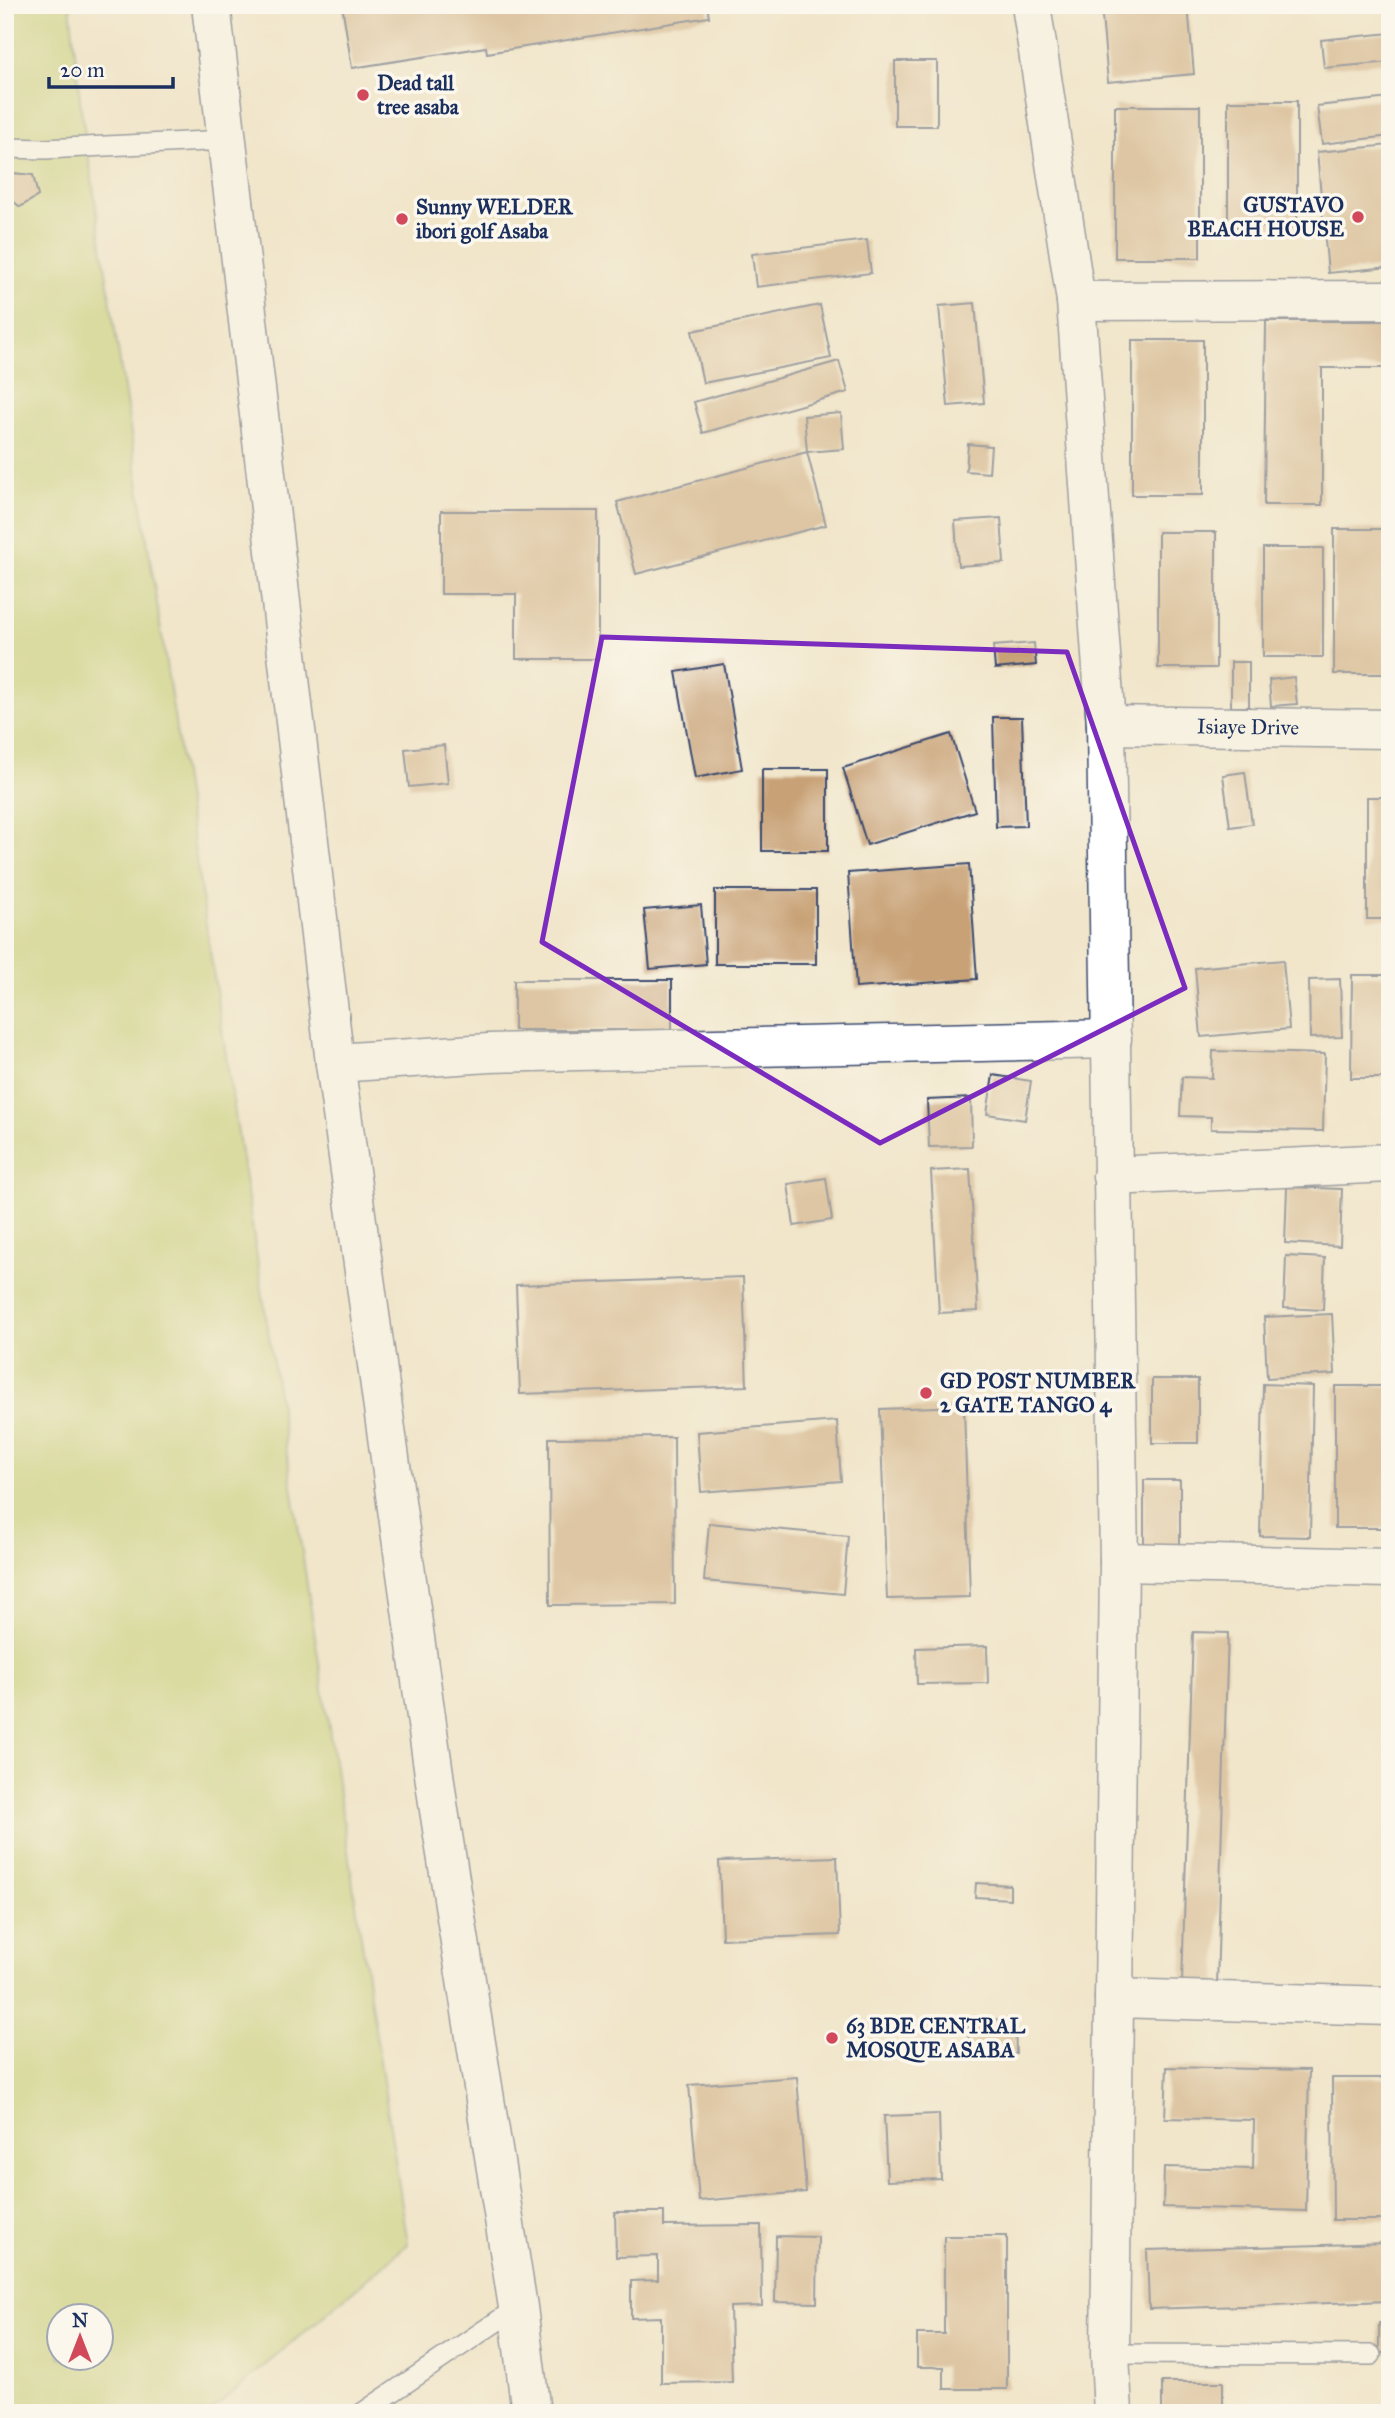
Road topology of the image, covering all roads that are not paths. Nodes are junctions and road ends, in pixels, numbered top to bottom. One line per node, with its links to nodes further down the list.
1 (211, 5): 3 (street)
2 (1031, 5): 6 (street)
3 (227, 140): 4 (lane); 10 (street)
4 (5, 148)
5 (1390, 300): 6 (street)
6 (1076, 301): 7 (street)
7 (1106, 725): 8 (street, Isiaye Drive); 9 (street)
8 (1390, 729)
9 (1112, 1039): 10 (street); 12 (street)
10 (335, 1063): 17 (street)
11 (1390, 1163): 12 (street)
12 (1112, 1177): 13 (street)
13 (1119, 1562): 14 (street); 15 (street)
14 (1390, 1568)
15 (1114, 1998): 16 (street); 18 (street)
16 (1390, 2006)
17 (517, 2307): 20 (lane); 21 (street)
18 (1110, 2354): 19 (lane); 22 (street)
19 (1371, 2355)
20 (362, 2413)
21 (531, 2413)
22 (1113, 2413)

